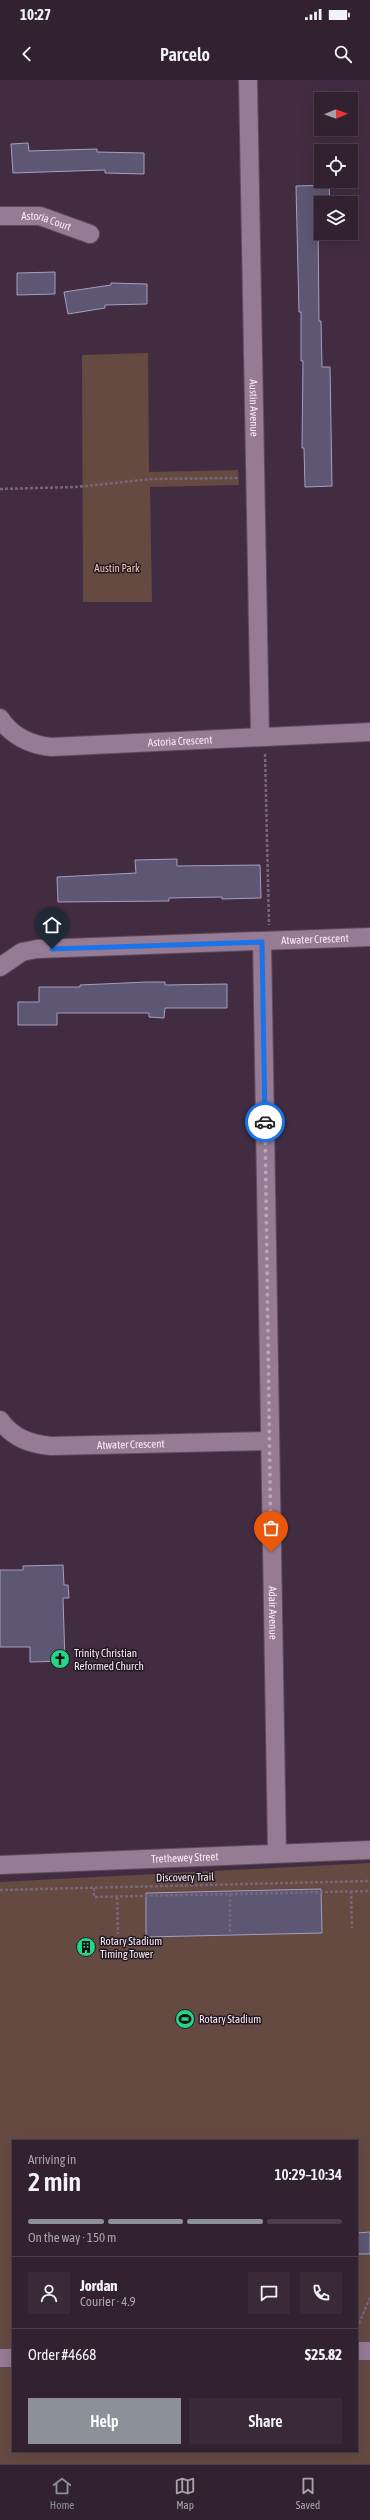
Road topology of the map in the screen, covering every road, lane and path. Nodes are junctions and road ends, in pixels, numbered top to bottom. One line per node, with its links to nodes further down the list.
1 (248, 80): 4 (street, Austin Avenue)
2 (0, 216): 3 (street, Astoria Court)
3 (90, 234)
4 (254, 478): 5 (path); 8 (street, Austin Avenue)
5 (0, 489)
6 (0, 718): 8 (street, Astoria Crescent)
7 (370, 732): 8 (street, Astoria Crescent)
8 (263, 736): 10 (path)
9 (370, 936): 10 (street, Atwater Crescent)
10 (266, 941): 11 (street, Atwater Crescent); 13 (street, Adair Avenue)
11 (0, 967)
12 (0, 1420): 13 (street, Atwater Crescent)
13 (269, 1442): 15 (street, Adair Avenue)
14 (370, 1850): 15 (street, Trethewey Street)
15 (277, 1852): 16 (street, Trethewey Street)
16 (0, 1865)
17 (370, 1881): 18 (path, Discovery Trail)
18 (94, 1887): 19 (path, Discovery Trail); 23 (path)
19 (0, 1890)
20 (351, 1891): 21 (path); 22 (path); 24 (path)
21 (370, 1891)
22 (230, 1894): 23 (path); 26 (path)
23 (117, 1896): 25 (path)
24 (352, 1928)
25 (118, 1934)
26 (230, 1935)
27 (370, 2298): 28 (path)
28 (358, 2326)
29 (358, 2351): 30 (street)
30 (370, 2351)
31 (0, 2358): 32 (street)
32 (12, 2358)

